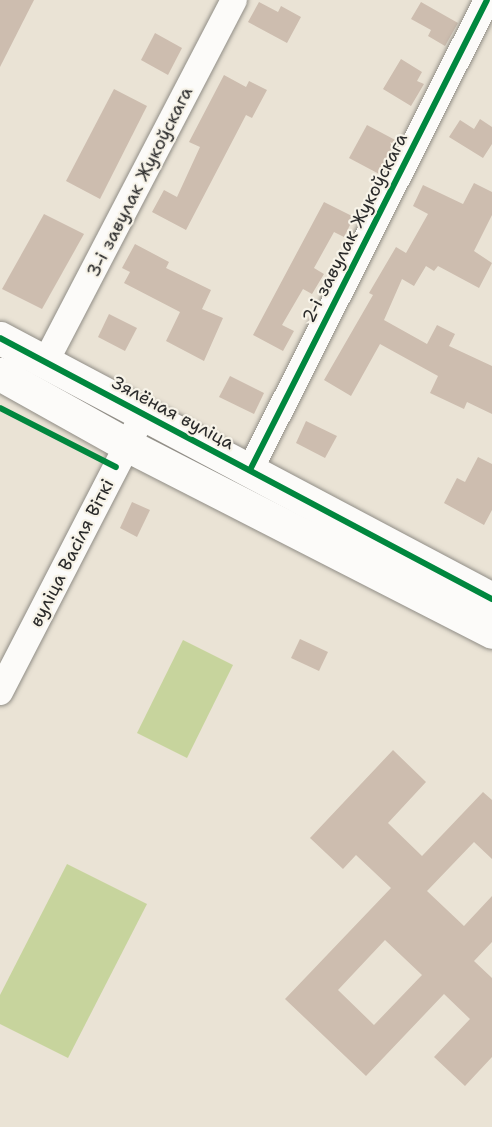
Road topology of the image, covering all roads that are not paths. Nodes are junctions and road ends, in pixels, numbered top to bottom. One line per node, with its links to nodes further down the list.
1 (234, 0): 4 (street, 3-і завулак Жукоўскага)
2 (487, 0): 8 (street, 2-і завулак Жукоўскага)
3 (0, 338): 4 (street, Зялёная вуліца)
4 (45, 363): 6 (street, Зялёная вуліца)
5 (0, 375): 7 (street)
6 (143, 415): 7 (street, вуліца Васіля Віткі); 8 (street, Зялёная вуліца)
7 (127, 445): 10 (street); 11 (street, вуліца Васіля Віткі)
8 (250, 470): 9 (street, Зялёная вуліца)
9 (492, 598)
10 (492, 632)
11 (0, 692)

